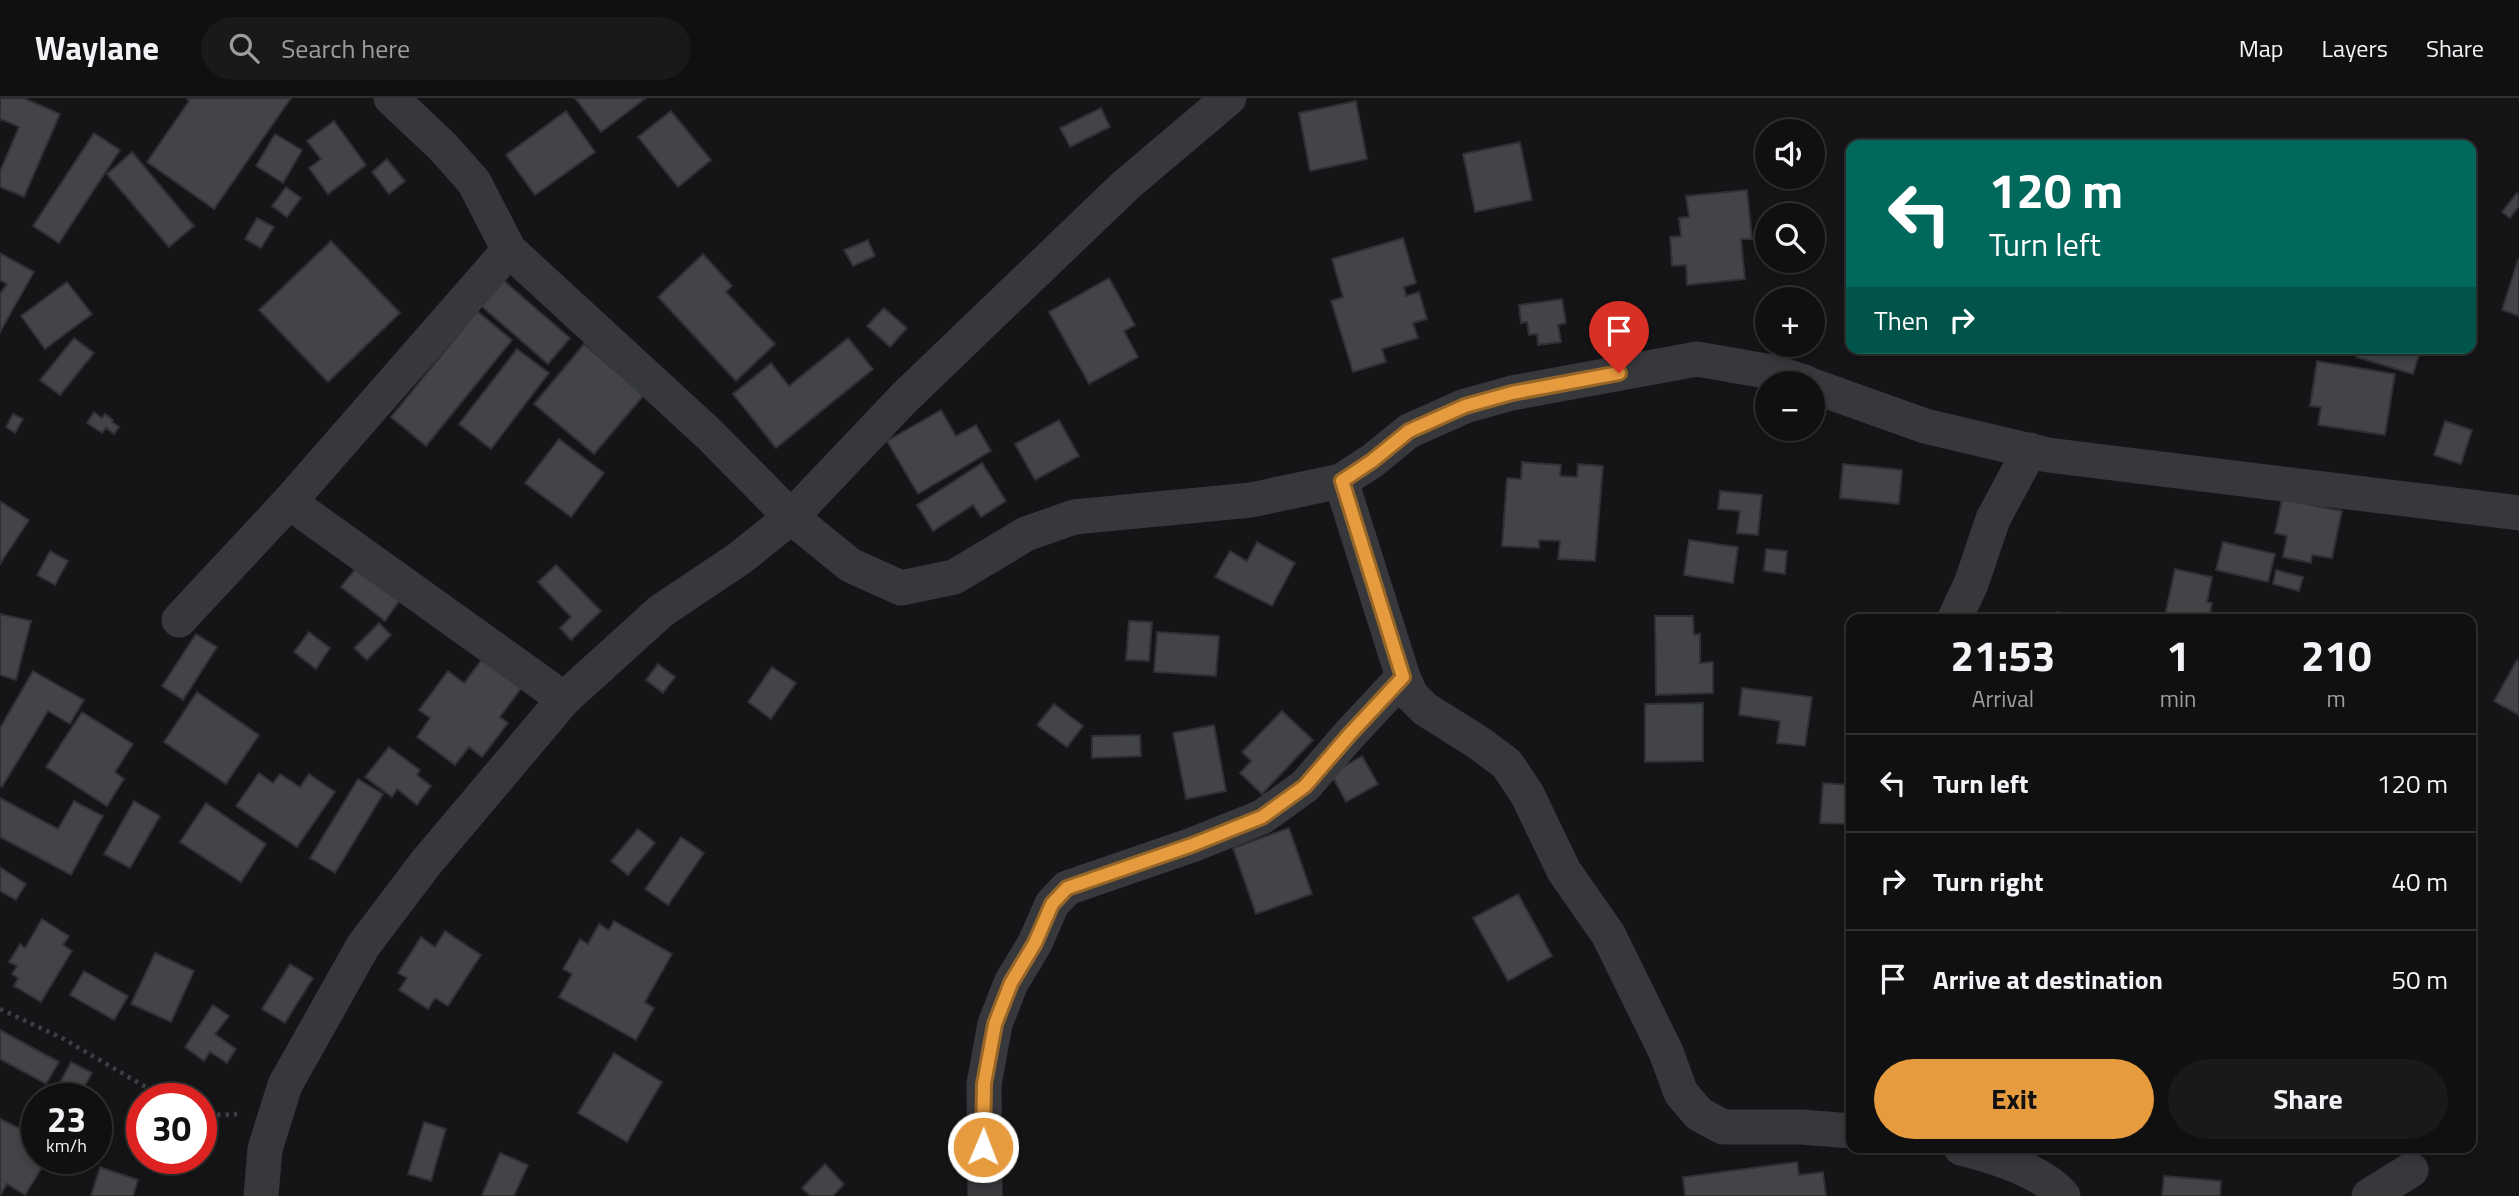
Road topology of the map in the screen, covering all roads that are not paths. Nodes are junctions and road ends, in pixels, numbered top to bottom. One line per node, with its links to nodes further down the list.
1 (391, 98): 3 (street)
2 (1229, 98): 10 (street)
3 (509, 250): 8 (street); 10 (street)
4 (1766, 371): 7 (street)
5 (1825, 390): 6 (street)
6 (2030, 450): 9 (street); 11 (street)
7 (1342, 481): 10 (street); 13 (street)
8 (289, 502): 12 (street); 14 (street)
9 (2519, 513)
10 (790, 517): 14 (street)
11 (1957, 614)
12 (179, 620)
13 (1403, 677): 15 (street); 19 (street)
14 (564, 699): 18 (street)
15 (1846, 1131)
16 (1981, 1153): 20 (street)
17 (2410, 1170): 21 (street)
18 (261, 1196)
19 (985, 1196)
20 (2063, 1196)
21 (2369, 1196)

